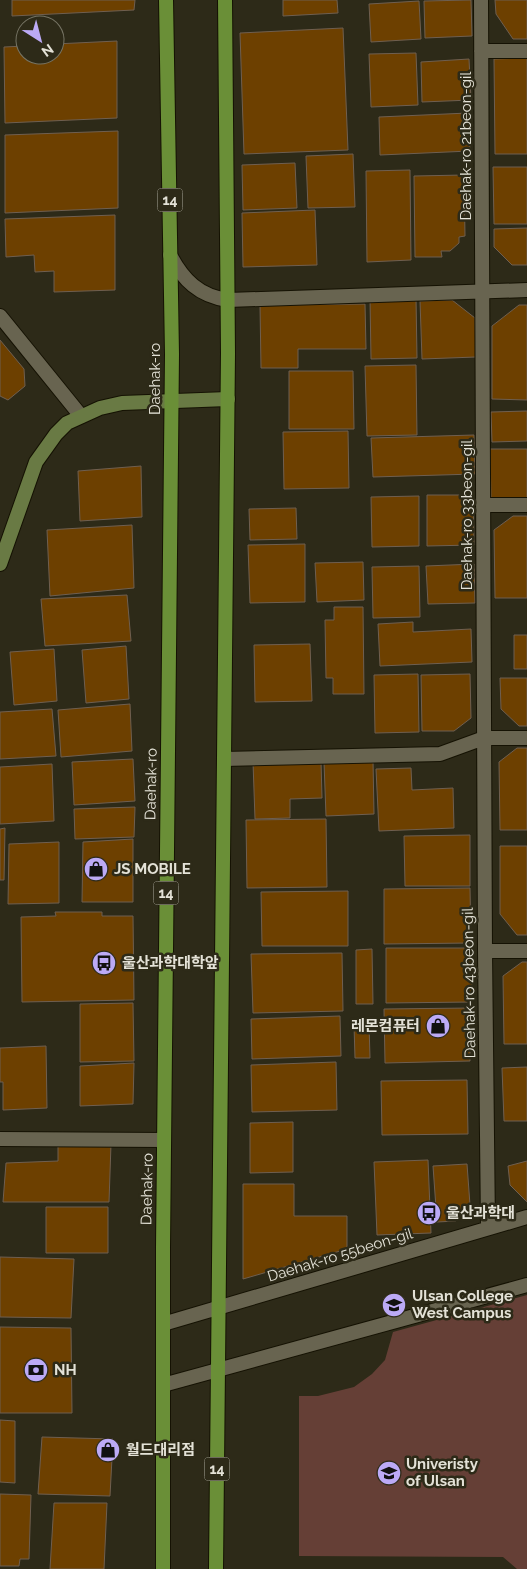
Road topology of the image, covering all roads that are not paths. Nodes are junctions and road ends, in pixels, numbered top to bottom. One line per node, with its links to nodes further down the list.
1 (166, 0): 6 (main road, Daehak-ro / 14)
2 (225, 0): 9 (main road, 14)
3 (481, 0): 4 (street, Daehak-ro 21beon-gil)
4 (481, 51): 5 (street); 8 (street, Daehak-ro 21beon-gil)
5 (527, 51)
6 (170, 255): 9 (street); 12 (main road, Daehak-ro / 14)
7 (527, 290): 8 (street)
8 (483, 292): 9 (street); 14 (street, Daehak-ro 33beon-gil)
9 (228, 300): 11 (main road, 14)
10 (0, 316): 13 (street)
11 (228, 399): 12 (main road); 19 (main road, 14)
12 (171, 401): 13 (main road); 23 (main road, Daehak-ro / 14)
13 (81, 416): 16 (main road)
14 (483, 505): 15 (street); 17 (street, Daehak-ro 33beon-gil)
15 (527, 505)
16 (0, 564)
17 (484, 738): 18 (street); 19 (street); 20 (street, Daehak-ro 43beon-gil)
18 (527, 738)
19 (224, 759): 27 (main road, 14)
20 (485, 951): 21 (street); 25 (street, Daehak-ro 43beon-gil)
21 (527, 951)
22 (0, 1139): 23 (street)
23 (164, 1140): 28 (main road, Daehak-ro / 14)
24 (527, 1217): 25 (street, Daehak-ro 55beon-gil)
25 (488, 1228): 27 (street, Daehak-ro 55beon-gil)
26 (527, 1285): 29 (street)
27 (219, 1308): 28 (street, Daehak-ro 55beon-gil); 29 (main road, 14)
28 (163, 1324): 30 (main road, Daehak-ro / 14)
29 (218, 1369): 30 (street); 32 (main road, 14)
30 (163, 1385): 31 (main road, Daehak-ro / 14)
31 (163, 1569)
32 (216, 1569)

